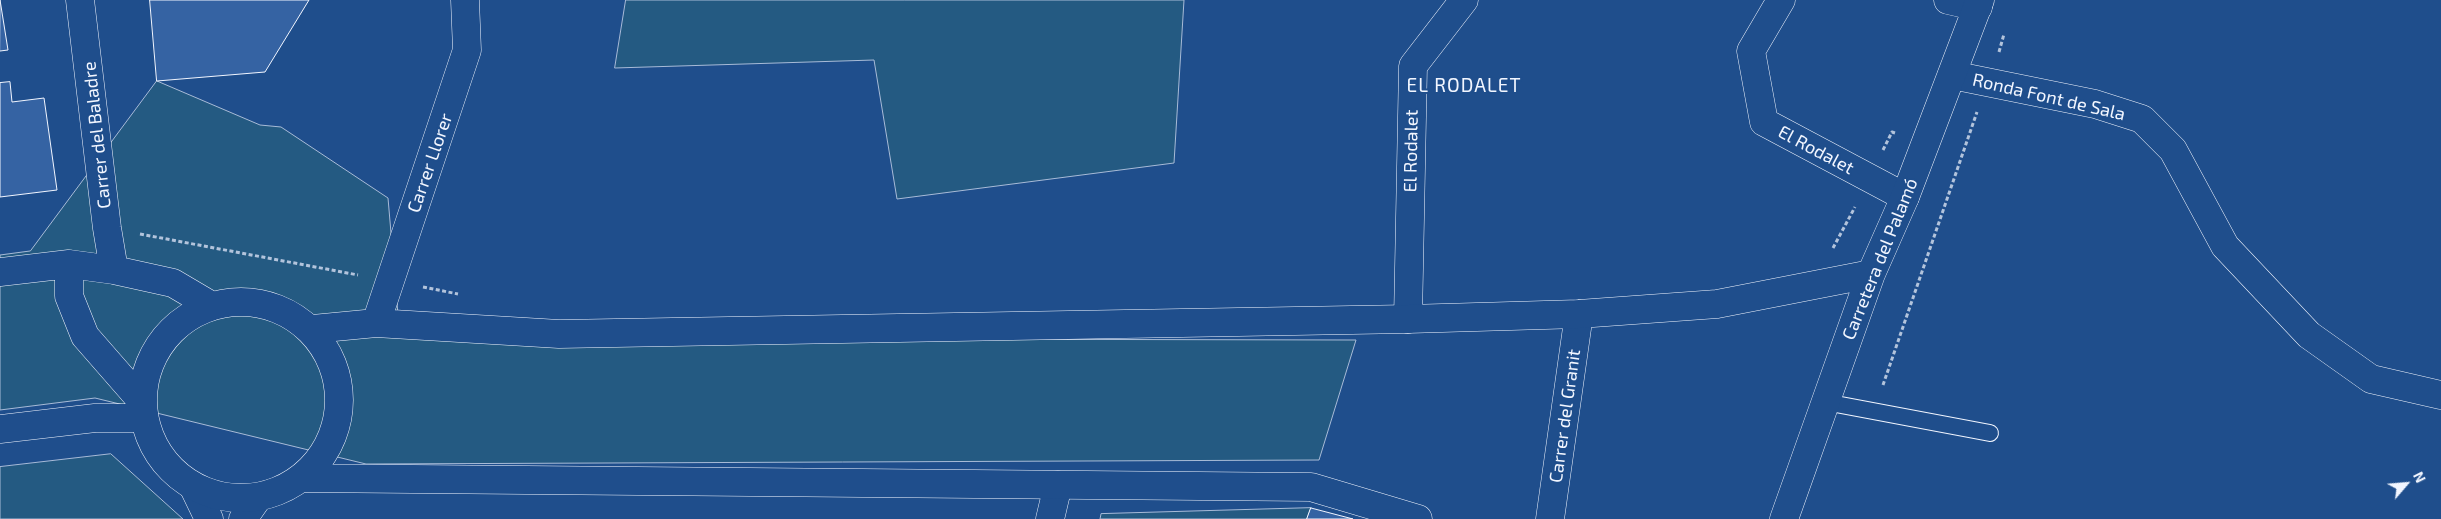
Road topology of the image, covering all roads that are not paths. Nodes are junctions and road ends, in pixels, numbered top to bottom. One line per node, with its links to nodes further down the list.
1 (80, 0): 10 (street, Carrer del Baladre)
2 (465, 0): 16 (street, Carrer Llorer)
3 (1464, 0): 15 (street, El Rodalet)
4 (1781, 0): 8 (street, El Rodalet)
5 (1948, 0): 6 (street)
6 (1979, 4): 7 (street, Carretera del Palamó)
7 (1952, 75): 8 (street, Carretera del Palamó); 18 (street, Ronda Font de Sala)
8 (1905, 197): 12 (street, Carretera del Palamó)
9 (69, 264): 10 (street); 11 (street); 20 (street)
10 (114, 270): 13 (street)
11 (0, 272)
12 (1871, 274): 14 (street); 19 (street, Carretera del Palamó)
13 (212, 306): 17 (street); 20 (street)
14 (1579, 314): 15 (street); 30 (street, Carrer del Granit)
15 (1408, 319): 16 (street)
16 (376, 323): 17 (street)
17 (313, 329): 23 (street)
18 (2441, 395)
19 (1825, 402): 22 (lane); 31 (street, Carretera del Palamó)
20 (142, 409): 21 (street); 25 (street)
21 (0, 429)
22 (1990, 433)
23 (301, 478): 24 (street); 26 (street)
24 (1058, 485): 28 (street); 29 (street)
25 (193, 486): 26 (street); 27 (street)
26 (250, 509)
27 (208, 519)
28 (1050, 519)
29 (1418, 519)
30 (1550, 519)
31 (1784, 519)

